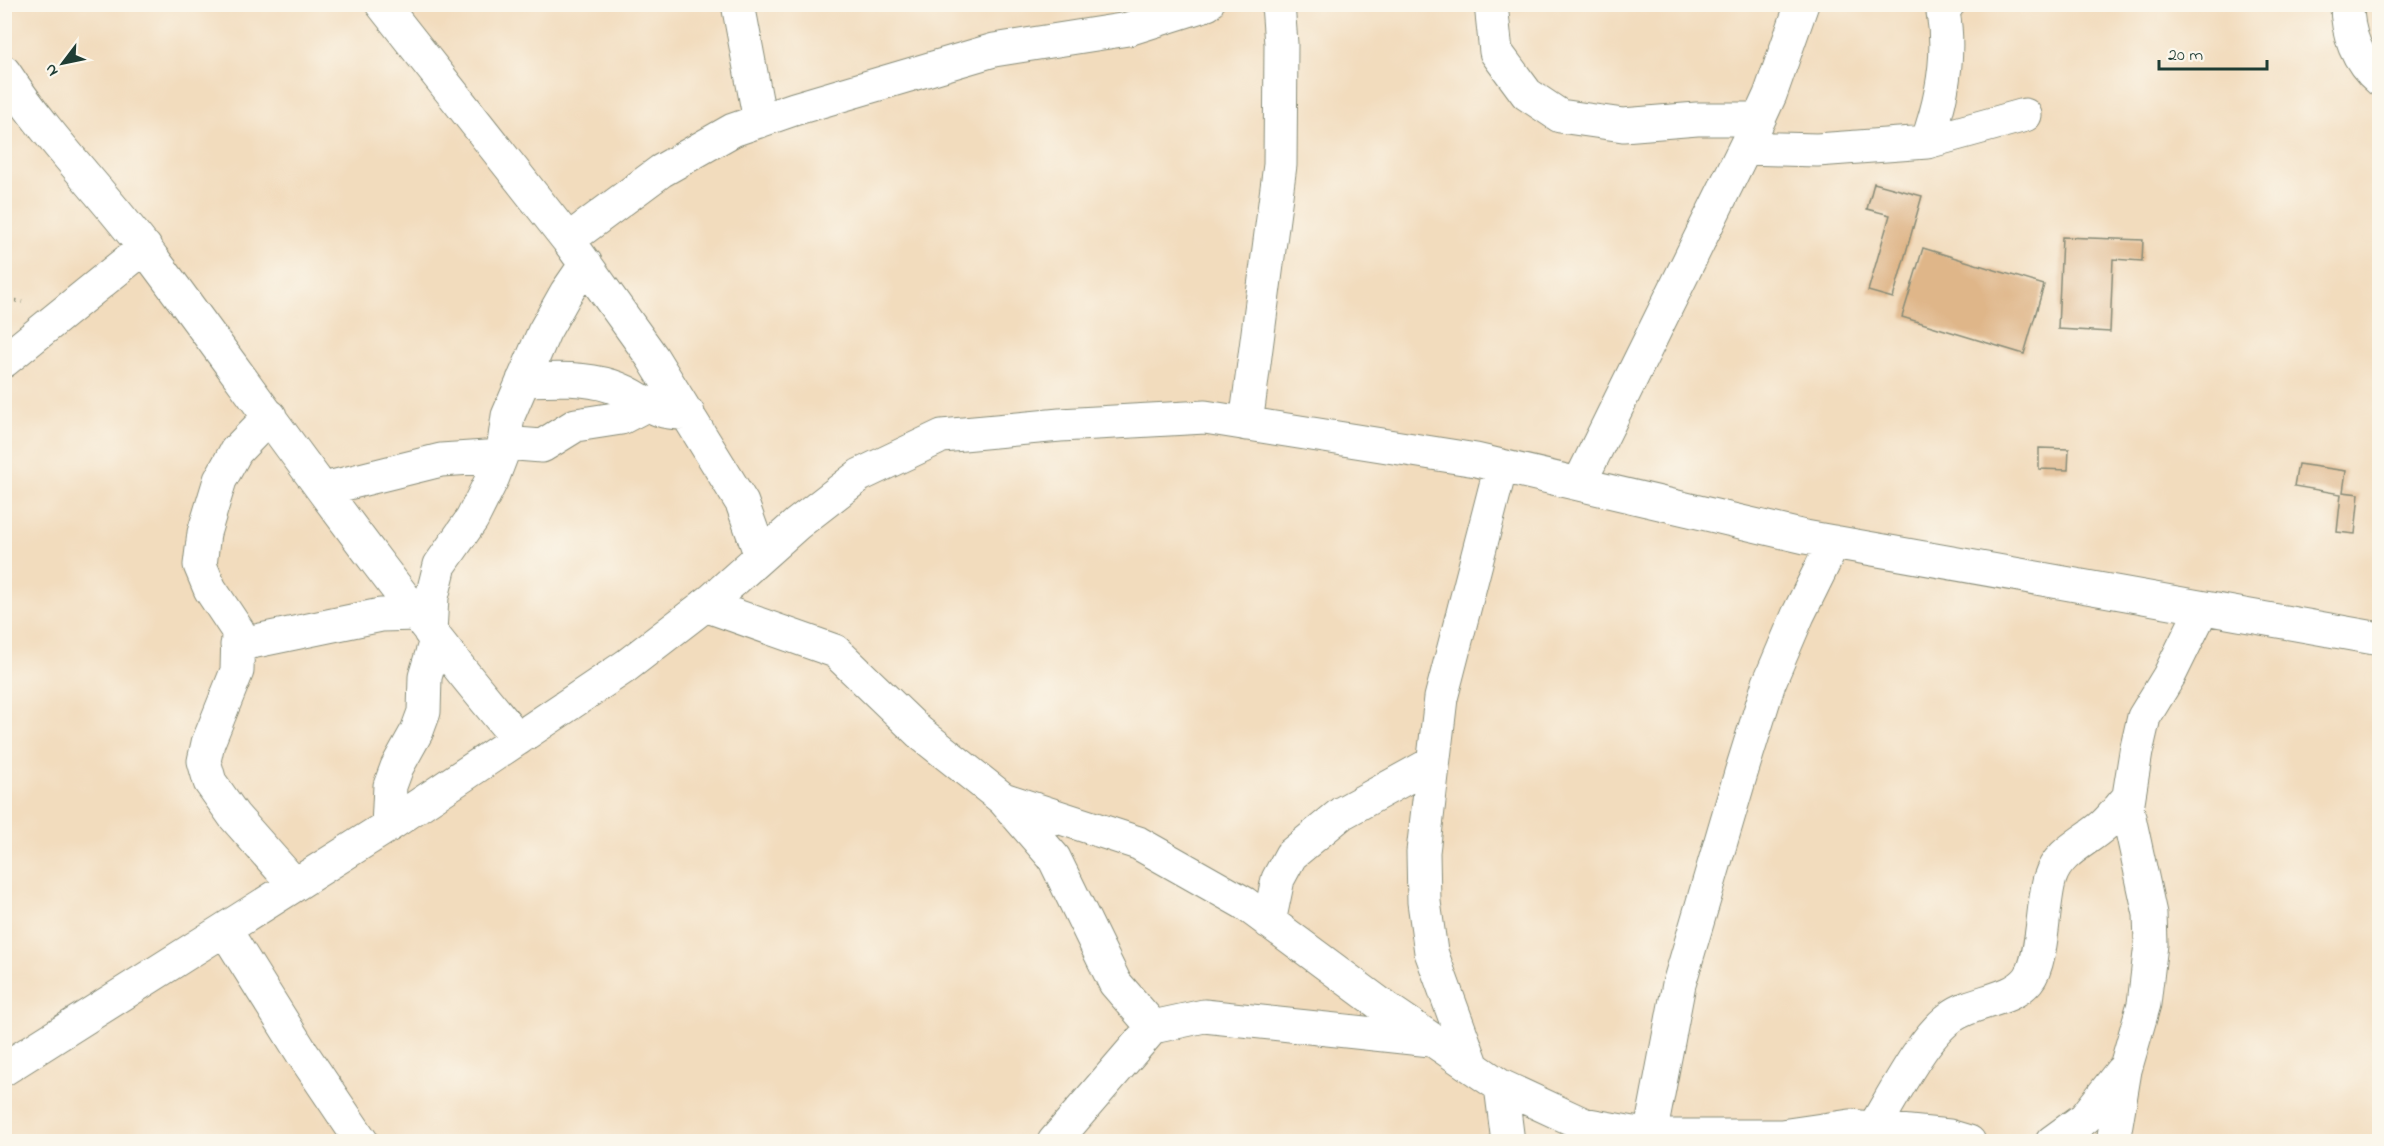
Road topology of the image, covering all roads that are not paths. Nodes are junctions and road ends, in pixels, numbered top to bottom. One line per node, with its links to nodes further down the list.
1 (382, 4): 16 (street)
2 (738, 4): 12 (street)
3 (1207, 4): 12 (street)
4 (1278, 4): 22 (street)
5 (1491, 4): 13 (street)
6 (1802, 4): 13 (street)
7 (1948, 4): 14 (street)
8 (2347, 4): 10 (street)
9 (4, 72): 15 (street)
10 (2379, 80)
11 (2025, 115): 14 (street)
12 (760, 121): 16 (street)
13 (1752, 133): 14 (street); 25 (street)
14 (1927, 142)
15 (145, 247): 17 (street); 21 (street)
16 (577, 252): 18 (street); 20 (street)
17 (4, 361)
18 (523, 380): 19 (street); 23 (street)
19 (646, 405): 20 (street); 23 (street)
20 (688, 413): 28 (street)
21 (270, 416): 26 (street); 33 (street)
22 (1246, 424): 24 (street); 28 (street)
23 (502, 449): 26 (street); 31 (street)
24 (1501, 466): 25 (street); 35 (street)
25 (1579, 484): 27 (street)
26 (324, 489): 31 (street)
27 (1834, 542): 30 (street); 49 (street)
28 (760, 556): 29 (street)
29 (705, 605): 34 (street); 37 (street)
30 (2202, 609): 32 (street); 36 (street)
31 (427, 629): 33 (street); 34 (street); 38 (street)
32 (2379, 639)
33 (237, 645): 39 (street)
34 (518, 739): 38 (street)
35 (1431, 764): 40 (street); 46 (street)
36 (2128, 798): 45 (street); 48 (street)
37 (1003, 799): 40 (street); 42 (street)
38 (388, 826): 39 (street)
39 (295, 885): 41 (street)
40 (1269, 922): 43 (street)
41 (225, 930): 44 (street); 51 (street)
42 (1153, 1027): 43 (street); 52 (street)
43 (1433, 1040): 46 (street)
44 (6, 1065)
45 (2126, 1065): 55 (street); 56 (street)
46 (1473, 1067): 47 (street)
47 (1502, 1086): 49 (street); 53 (street)
48 (1873, 1129): 50 (street); 54 (street)
49 (1650, 1136): 50 (street)
50 (1765, 1139)
51 (362, 1142)
52 (1054, 1142)
53 (1508, 1142)
54 (1969, 1142)
55 (2052, 1142)
56 (2113, 1142)

